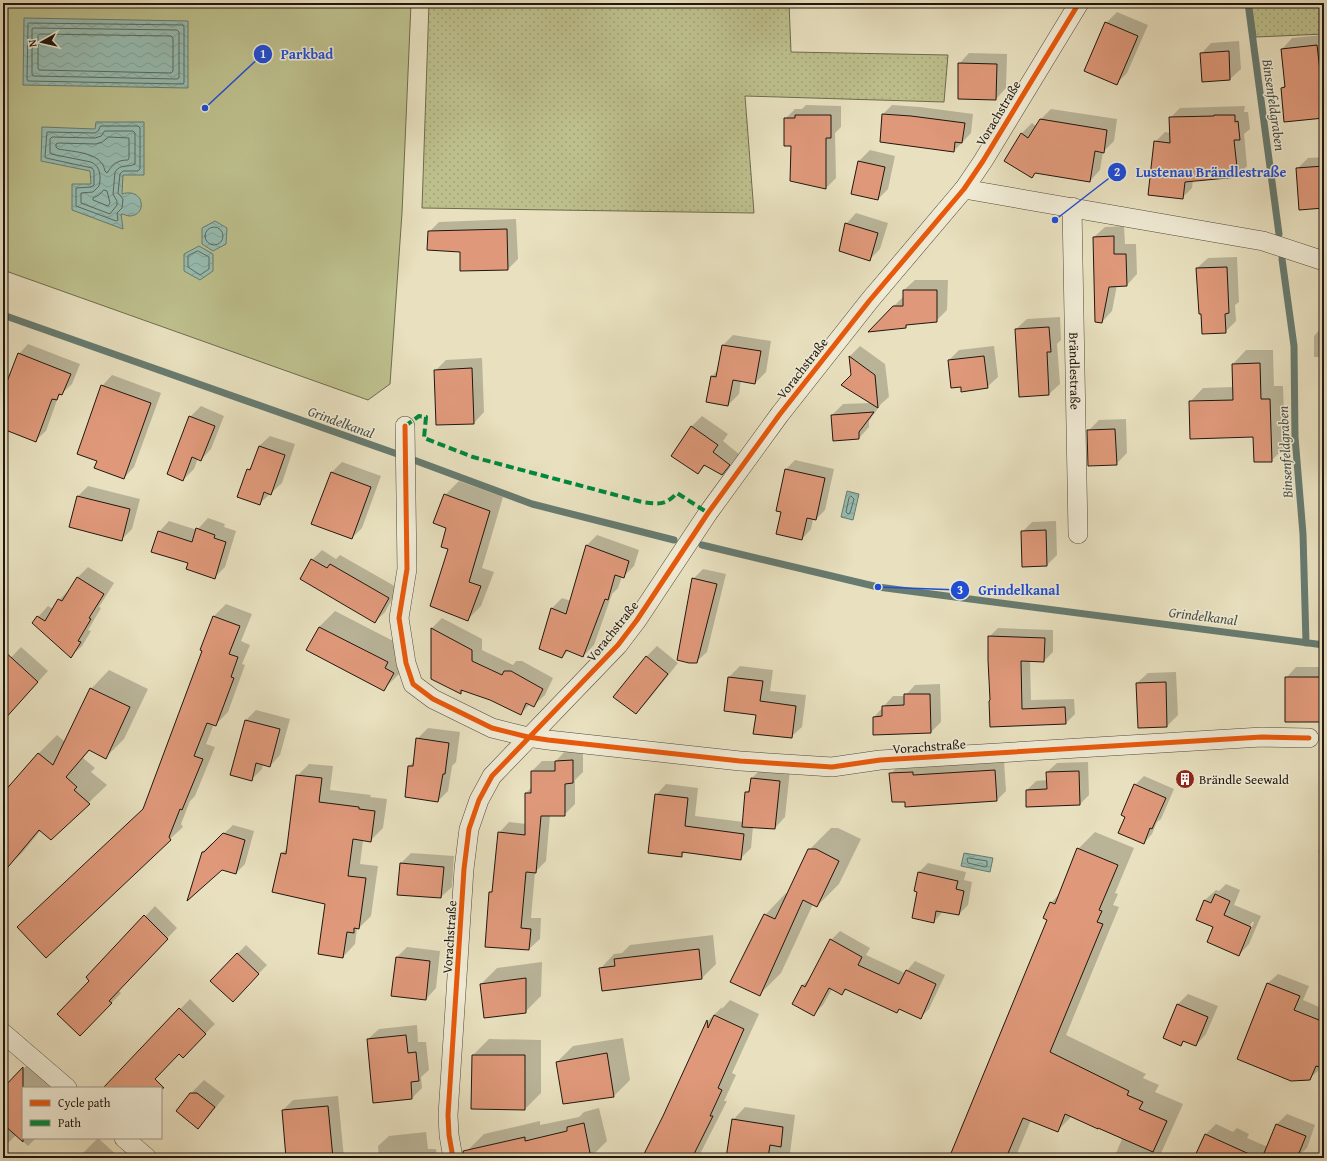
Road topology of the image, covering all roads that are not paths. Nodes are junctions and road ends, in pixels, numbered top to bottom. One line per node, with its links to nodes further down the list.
1 (1079, 3): 2 (street, Vorachstraße)
2 (964, 189): 3 (street); 7 (street, Vorachstraße)
3 (1072, 207): 4 (street); 6 (street, Brändlestraße)
4 (1324, 261)
5 (405, 433): 7 (street, Vorachstraße)
6 (1078, 534)
7 (528, 737): 8 (street, Vorachstraße); 13 (street, Vorachstraße)
8 (1309, 738)
9 (3, 1033): 10 (street)
10 (66, 1087)
11 (125, 1139): 12 (street)
12 (147, 1158)
13 (453, 1158)

